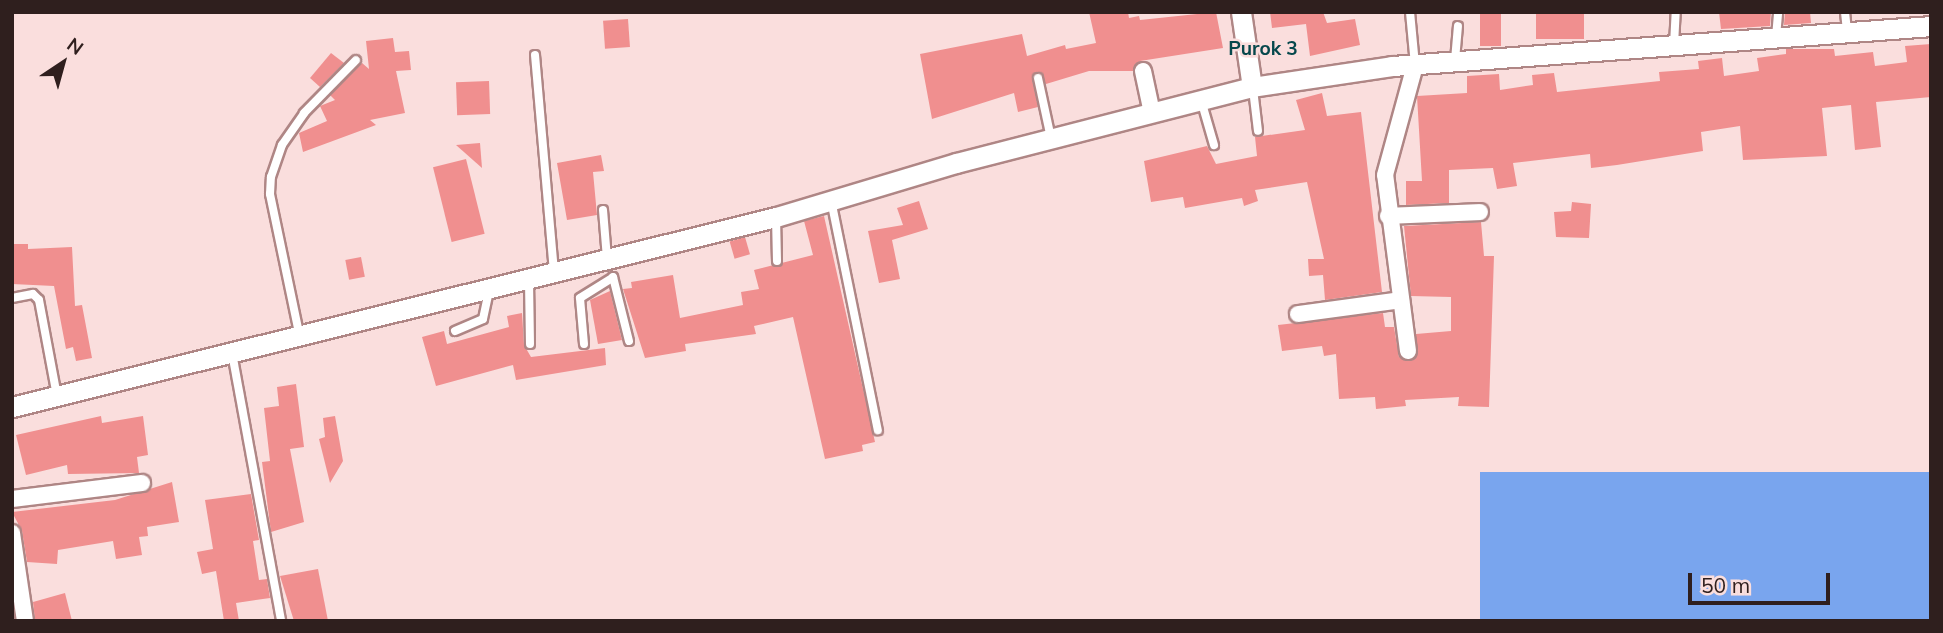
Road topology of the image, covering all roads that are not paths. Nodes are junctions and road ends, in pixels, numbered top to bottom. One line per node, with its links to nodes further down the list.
1 (1241, 12): 17 (street)
2 (1410, 12): 14 (lane)
3 (1676, 12): 10 (lane)
4 (1778, 12): 9 (lane)
5 (1845, 12): 8 (lane)
6 (1918, 22): 8 (street)
7 (1458, 26): 13 (lane)
8 (1848, 34): 9 (street)
9 (1776, 40): 10 (street)
10 (1674, 48): 13 (street)
11 (535, 55): 30 (lane)
12 (356, 60): 38 (lane)
13 (1455, 62): 14 (street)
14 (1415, 65): 17 (street); 26 (street)
15 (1143, 71): 19 (street)
16 (1038, 78): 21 (lane)
17 (1252, 87): 18 (street); 20 (lane)
18 (1201, 100): 19 (street); 22 (lane)
19 (1152, 113): 21 (street)
20 (1258, 131)
21 (1051, 138): 23 (street)
22 (1214, 145)
23 (831, 200): 27 (street); 46 (lane)
24 (603, 210): 28 (lane)
25 (1480, 212): 26 (street)
26 (1388, 216): 35 (street)
27 (776, 217): 28 (street); 29 (lane)
28 (601, 260): 30 (street); 32 (lane)
29 (776, 261)
30 (554, 272): 31 (street)
31 (529, 278): 33 (street); 40 (lane)
32 (599, 285): 39 (lane); 41 (lane)
33 (489, 287): 37 (lane); 38 (street)
34 (12, 298): 44 (lane)
35 (1401, 300): 36 (street); 43 (street)
36 (1298, 314)
37 (455, 331)
38 (299, 333): 42 (street)
39 (629, 341)
40 (530, 344)
41 (584, 344)
42 (232, 350): 44 (street); 51 (lane)
43 (1408, 351)
44 (57, 396): 45 (street)
45 (12, 407)
46 (878, 430)
47 (142, 483): 48 (street)
48 (12, 499)
49 (12, 533): 50 (street)
50 (25, 621)
51 (281, 621)

